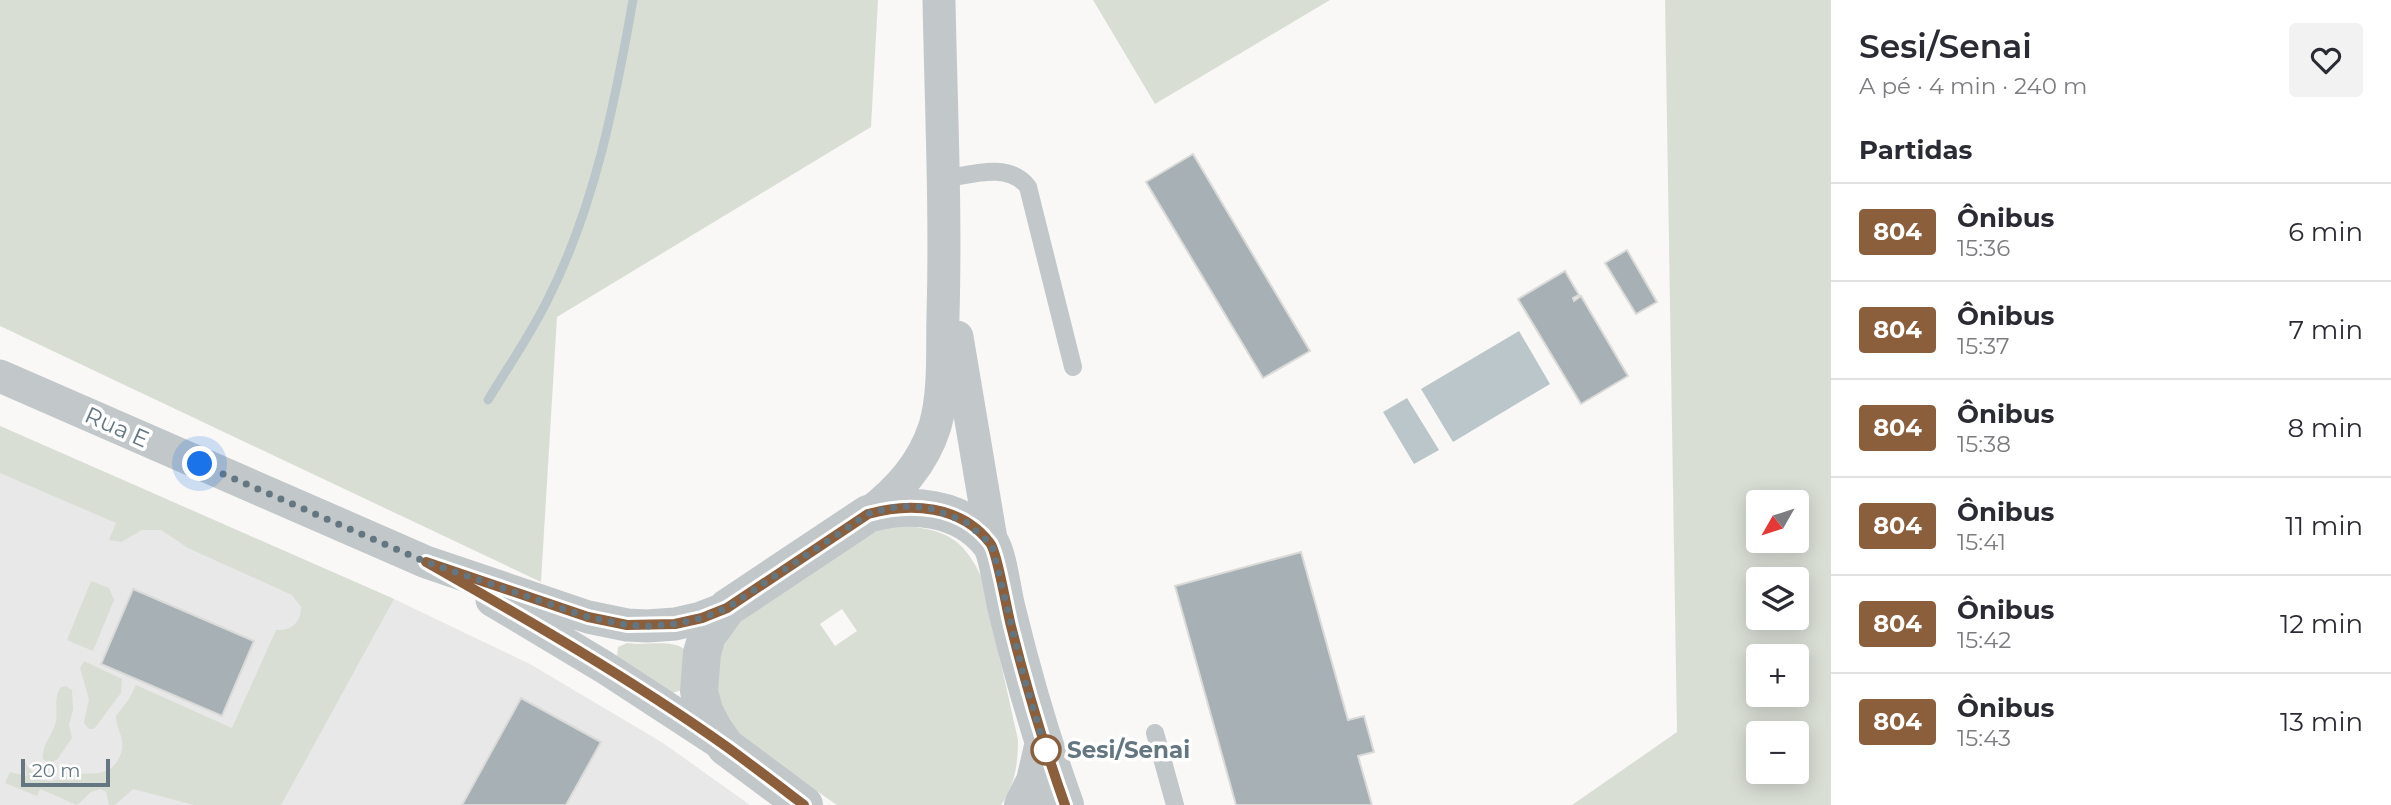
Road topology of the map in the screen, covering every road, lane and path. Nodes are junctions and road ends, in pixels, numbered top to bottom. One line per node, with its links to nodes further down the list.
1 (939, 0): 2 (street)
2 (943, 178): 3 (street); 4 (lane)
3 (944, 260): 6 (street); 7 (street)
4 (1073, 367)
5 (0, 376): 8 (street, Rua E)
6 (868, 514): 7 (street); 9 (street)
7 (992, 545): 11 (street)
8 (426, 562): 9 (street, Rua E); 12 (street, Rua E)
9 (727, 608): 12 (street)
10 (1155, 733): 16 (lane)
11 (1044, 742): 14 (street); 15 (street)
12 (726, 747): 13 (street)
13 (804, 805)
14 (1023, 805)
15 (1065, 805)
16 (1175, 805)

